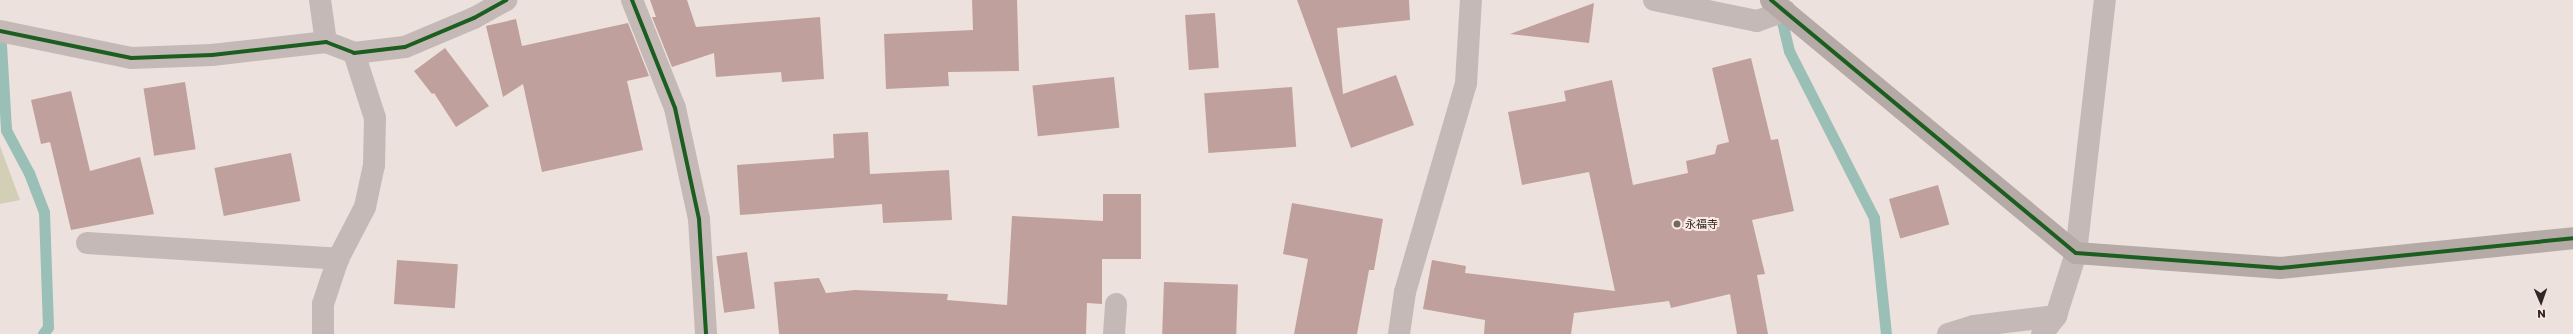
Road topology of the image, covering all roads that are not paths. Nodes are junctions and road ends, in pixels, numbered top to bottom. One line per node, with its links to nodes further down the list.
1 (320, 0): 10 (street)
2 (506, 0): 8 (street)
3 (632, 0): 19 (street)
4 (1471, 0): 21 (street)
5 (1654, 0): 7 (street)
6 (2105, 0): 14 (street)
7 (1778, 6): 14 (street)
8 (473, 9): 11 (street)
9 (0, 31): 10 (street)
10 (326, 42): 11 (street)
11 (354, 53): 15 (street)
12 (2573, 238): 14 (street)
13 (87, 243): 15 (street)
14 (2076, 253): 17 (street)
15 (338, 259): 18 (street)
16 (1116, 304): 20 (street)
17 (2056, 316): 22 (street); 23 (street)
18 (323, 334)
19 (706, 334)
20 (1114, 334)
21 (1399, 334)
22 (1948, 334)
23 (2042, 334)

